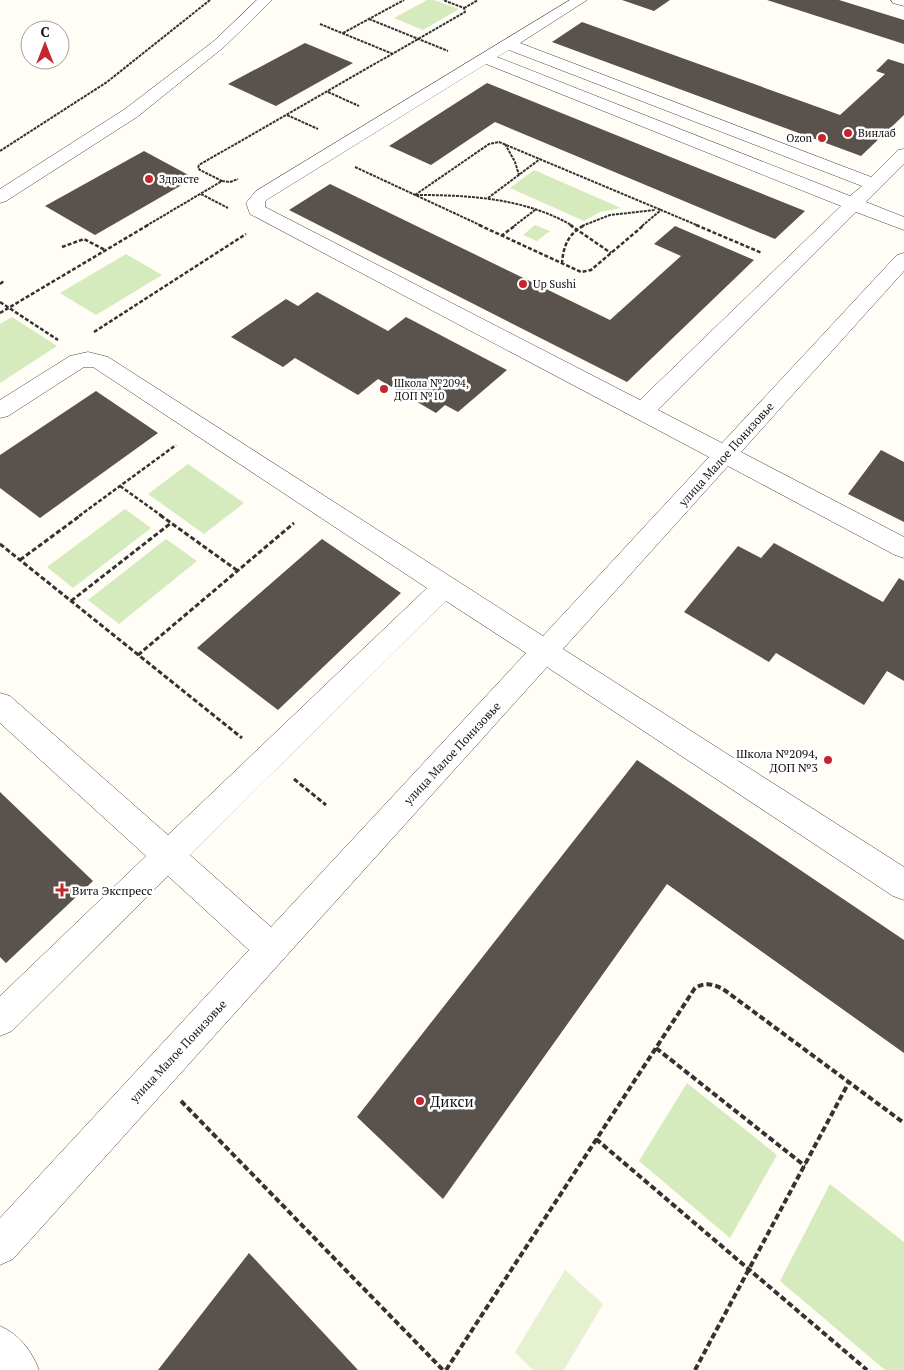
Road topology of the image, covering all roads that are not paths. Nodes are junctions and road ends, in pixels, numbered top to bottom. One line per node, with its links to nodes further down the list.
1 (265, 0): 9 (street)
2 (580, 0): 5 (street)
3 (898, 0): 4 (street)
4 (904, 2)
5 (508, 44): 6 (street); 8 (street)
6 (485, 58): 10 (street); 14 (street)
7 (904, 154): 8 (street)
8 (874, 184): 10 (street)
9 (0, 198)
10 (854, 204): 11 (street); 14 (street)
11 (904, 224)
12 (904, 259): 15 (street, улица Малое Понизовье)
13 (0, 410): 17 (street)
14 (642, 412): 15 (street)
15 (725, 455): 16 (street); 18 (street, улица Малое Понизовье)
16 (904, 548)
17 (445, 586): 18 (street); 20 (street)
18 (545, 652): 21 (street); 22 (street, улица Малое Понизовье)
19 (0, 705): 20 (street)
20 (168, 856): 22 (street); 23 (street)
21 (904, 885)
22 (272, 949): 24 (street, улица Малое Понизовье)
23 (0, 1019)
24 (0, 1246)
25 (0, 1346): 26 (street)
26 (19, 1370)

